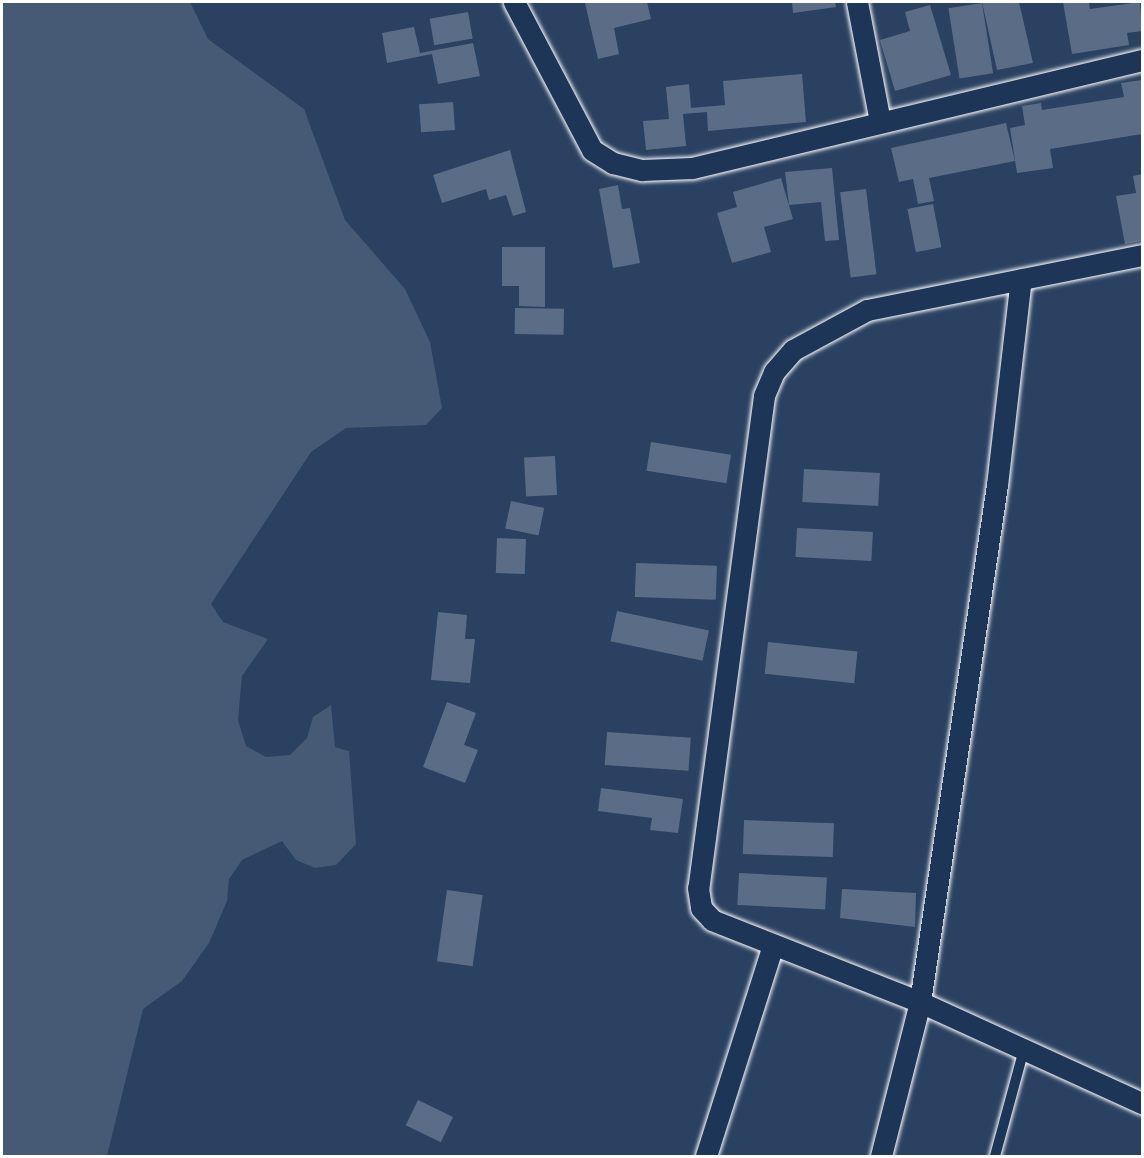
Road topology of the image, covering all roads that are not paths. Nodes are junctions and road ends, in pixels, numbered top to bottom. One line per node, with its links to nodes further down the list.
1 (514, 2): 4 (street)
2 (857, 2): 4 (street)
3 (1143, 60): 4 (street)
4 (880, 122)
5 (1143, 255): 6 (street)
6 (1021, 279): 7 (street); 8 (street)
7 (773, 945): 8 (street); 11 (street)
8 (920, 1002): 9 (street); 12 (street)
9 (1024, 1049): 10 (street); 13 (lane)
10 (1143, 1103)
11 (706, 1156)
12 (881, 1156)
13 (994, 1156)

